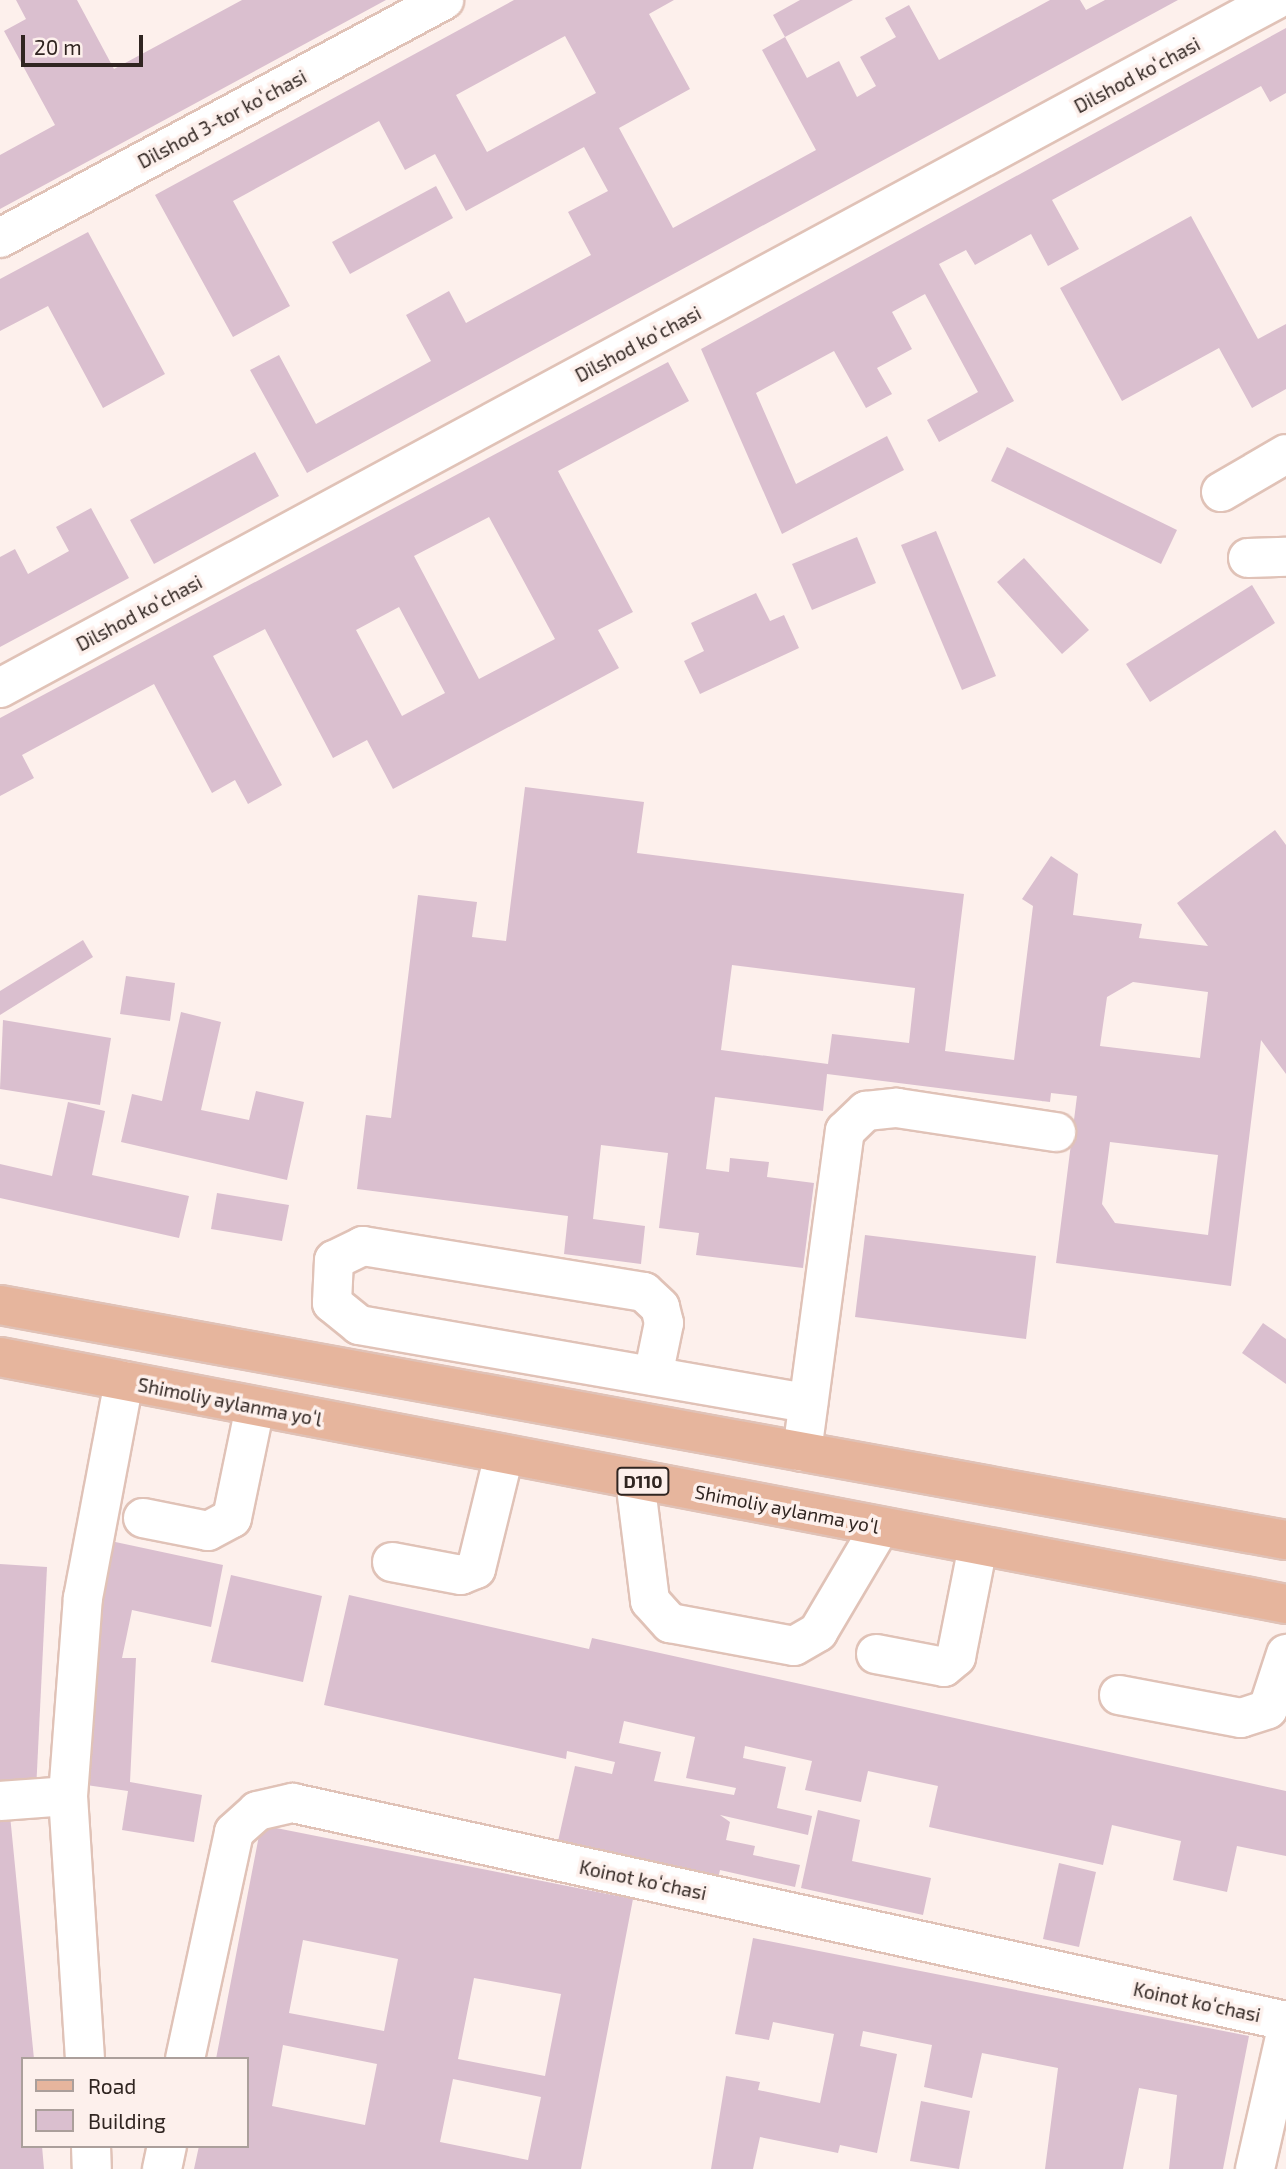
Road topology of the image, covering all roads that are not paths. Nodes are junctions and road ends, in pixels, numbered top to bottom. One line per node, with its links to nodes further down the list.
1 (444, 0): 3 (street, Dilshod 3-tor koʻchasi)
2 (1275, 0): 8 (street, Dilshod koʻchasi)
3 (0, 238)
4 (1286, 454): 5 (street)
5 (1221, 492)
6 (1286, 557): 7 (street)
7 (1248, 558)
8 (0, 688)
9 (1056, 1132): 14 (street)
10 (0, 1305): 16 (main road)
11 (0, 1357): 13 (main road, Shimoliy aylanma yoʻl / D110)
12 (653, 1376): 12 (street); 14 (street)
13 (124, 1381): 15 (main road, Shimoliy aylanma yoʻl / D110); 28 (street)
14 (808, 1403): 16 (street)
15 (256, 1407): 17 (main road, Shimoliy aylanma yoʻl / D110); 19 (street)
16 (802, 1452): 21 (main road)
17 (504, 1454): 18 (main road, Shimoliy aylanma yoʻl / D110); 23 (street)
18 (635, 1480): 20 (main road, Shimoliy aylanma yoʻl / D110); 20 (street)
19 (143, 1518)
20 (880, 1527): 22 (main road, Shimoliy aylanma yoʻl / D110)
21 (1286, 1540)
22 (978, 1546): 24 (main road, Shimoliy aylanma yoʻl / D110); 25 (street)
23 (392, 1562)
24 (1286, 1605)
25 (876, 1654)
26 (1286, 1654): 27 (street)
27 (1119, 1695)
28 (68, 1796): 29 (street); 32 (street)
29 (0, 1801)
30 (1286, 2021): 33 (street, Koinot koʻchasi)
31 (1286, 2032): 38 (street, Koinot koʻchasi)
32 (85, 2057)
33 (186, 2057)
34 (91, 2148): 36 (street)
35 (167, 2148): 37 (street)
36 (92, 2169)
37 (162, 2169)
38 (1255, 2169)

